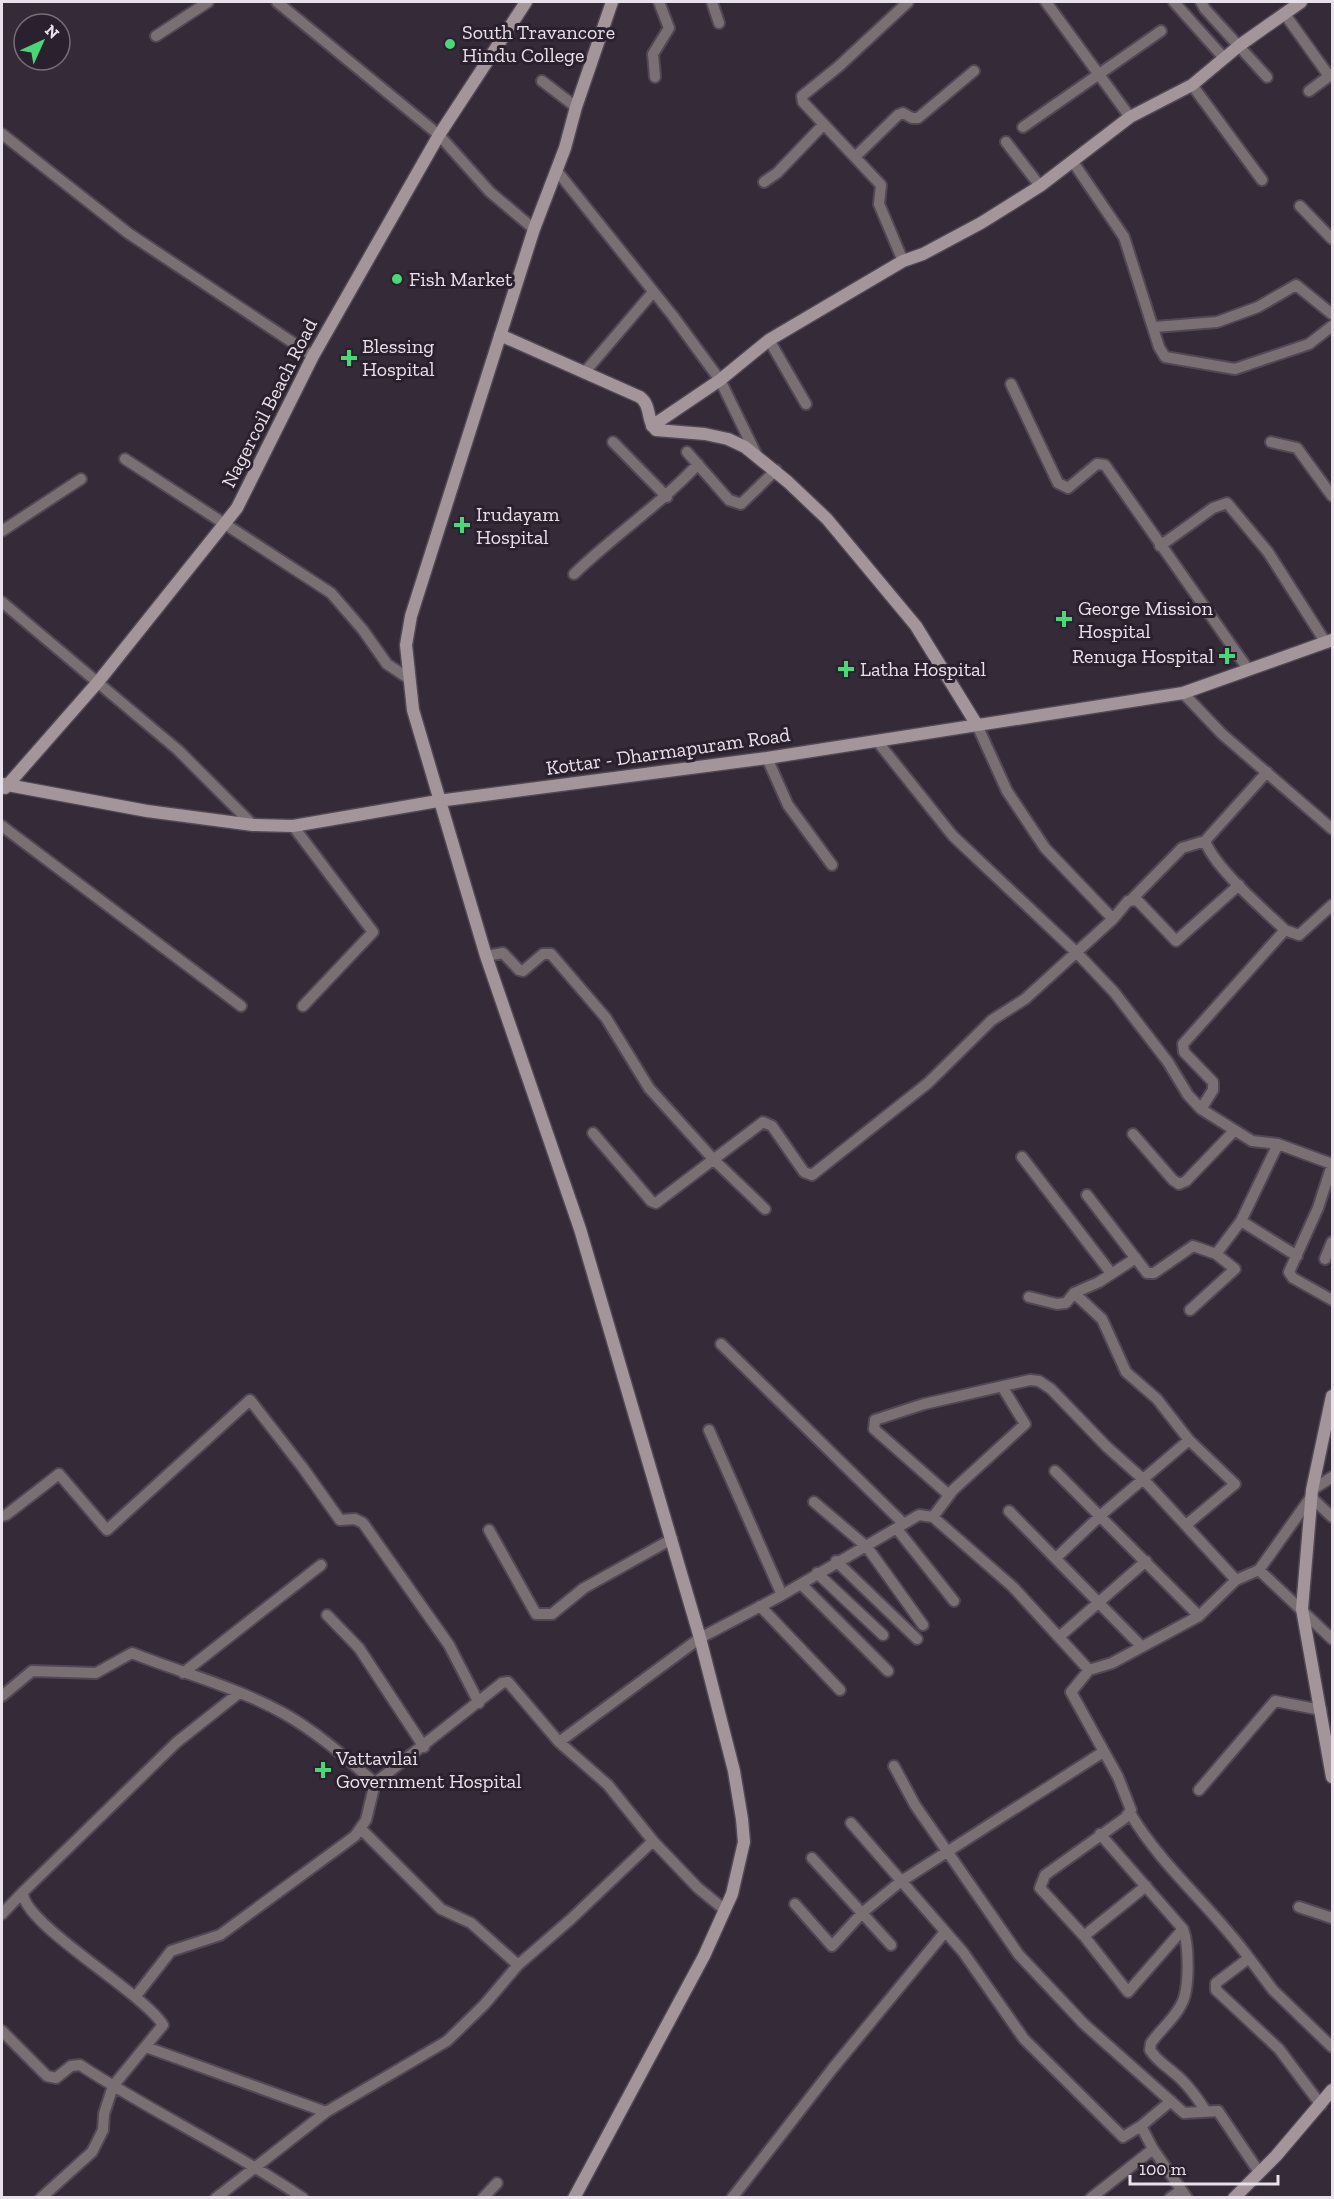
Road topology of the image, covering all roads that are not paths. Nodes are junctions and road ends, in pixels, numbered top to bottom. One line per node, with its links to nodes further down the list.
1 (208, 2): 15 (street)
2 (277, 2): 31 (street)
3 (526, 2): 31 (street, Nagercoil Beach Road)
4 (612, 2): 26 (street)
5 (659, 2): 21 (street)
6 (712, 2): 13 (street)
7 (908, 2): 28 (street)
8 (1046, 2): 19 (street)
9 (1174, 2): 17 (street)
10 (1202, 2): 16 (street)
11 (1301, 2): 12 (street)
12 (1284, 13): 16 (street); 20 (street)
13 (719, 23)
14 (1161, 31): 19 (street)
15 (156, 36)
16 (1240, 45): 17 (street); 22 (street)
17 (1224, 58): 24 (street)
18 (974, 71): 33 (street)
19 (1098, 74): 27 (street); 29 (street)
20 (1331, 75): 25 (street)
21 (655, 77)
22 (1267, 77)
23 (542, 81): 26 (street)
24 (1192, 85): 27 (street); 36 (street)
25 (1309, 91)
26 (576, 107): 35 (street)
27 (1130, 117): 34 (street)
28 (824, 124): 33 (street); 37 (street)
29 (1023, 127)
30 (2, 134): 49 (street)
31 (439, 135): 40 (street); 49 (street, Nagercoil Beach Road)
32 (1006, 142): 38 (street)
33 (855, 157): 42 (street)
34 (1073, 162): 38 (street); 46 (street)
35 (557, 171): 40 (street); 43 (street)
36 (1262, 180)
37 (764, 182)
38 (1040, 186): 42 (street)
39 (1300, 206): 41 (street)
40 (534, 230): 47 (street)
41 (1332, 239)
42 (903, 261): 48 (street)
43 (652, 292): 50 (street); 51 (street)
44 (1332, 314): 46 (street)
45 (1332, 326): 46 (street)
46 (1155, 327)
47 (500, 335): 50 (street); 72 (street)
48 (769, 340): 51 (street); 53 (street)
49 (313, 356): 65 (street, Nagercoil Beach Road)
50 (584, 373): 54 (street)
51 (720, 380): 54 (street); 58 (street)
52 (1011, 384): 67 (street)
53 (806, 404)
54 (652, 426): 58 (street)
55 (1271, 441): 63 (street)
56 (613, 442): 64 (street)
57 (687, 452): 60 (street)
58 (757, 456): 61 (street)
59 (126, 459): 65 (street)
60 (698, 464): 61 (street); 64 (street)
61 (776, 470): 75 (street)
62 (81, 479): 66 (street)
63 (1332, 496)
64 (667, 497): 68 (street)
65 (223, 524): 72 (street); 73 (street, Nagercoil Beach Road)
66 (2, 531)
67 (1160, 546): 70 (street); 71 (street)
68 (574, 574)
69 (2, 602): 73 (street)
70 (1329, 641): 71 (street, Kottar - Dharmapuram Road)
71 (1248, 669): 74 (street, Kottar - Dharmapuram Road)
72 (408, 678): 80 (street)
73 (98, 682): 79 (street, Nagercoil Beach Road); 81 (street)
74 (1183, 693): 75 (street, Kottar - Dharmapuram Road); 78 (street)
75 (977, 725): 76 (street, Kottar - Dharmapuram Road); 90 (street)
76 (877, 741): 77 (street, Kottar - Dharmapuram Road); 92 (street)
77 (767, 758): 80 (street, Kottar - Dharmapuram Road); 86 (street)
78 (1267, 772): 84 (street); 85 (street)
79 (4, 787): 81 (street, Kottar - Dharmapuram Road)
80 (438, 801): 83 (street, Kottar - Dharmapuram Road); 93 (street)
81 (253, 825): 83 (street, Kottar - Dharmapuram Road)
82 (2, 826): 94 (street)
83 (293, 826): 95 (street)
84 (1332, 829)
85 (1205, 841): 87 (street); 88 (street)
86 (832, 865)
87 (1239, 885): 88 (street); 91 (street)
88 (1132, 899): 90 (street)
89 (1332, 905): 91 (street)
90 (1113, 919): 92 (street)
91 (1285, 930): 96 (street)
92 (1077, 952): 96 (street); 102 (street)
93 (486, 956): 102 (street); 136 (street)
94 (241, 1006)
95 (303, 1006)
96 (1202, 1109): 97 (street)
97 (1234, 1131): 99 (street); 100 (street)
98 (593, 1133): 102 (street)
99 (1133, 1134)
100 (1278, 1144): 103 (street); 106 (street)
101 (1022, 1157): 112 (street)
102 (714, 1160): 105 (street)
103 (1332, 1165): 109 (street)
104 (1087, 1195): 110 (street)
105 (765, 1209)
106 (1241, 1221): 108 (street); 109 (street)
107 (1332, 1242): 111 (street)
108 (1216, 1254): 110 (street); 116 (street)
109 (1297, 1256): 115 (street)
110 (1136, 1258): 112 (street)
111 (1325, 1259)
112 (1111, 1273): 113 (street)
113 (1074, 1293): 114 (street); 121 (street)
114 (1029, 1297)
115 (1332, 1300)
116 (1191, 1311)
117 (721, 1344): 134 (street)
118 (1003, 1388): 124 (street); 126 (street); 126 (street)
119 (1332, 1396): 125 (street)
120 (709, 1430): 146 (street)
121 (1190, 1440): 124 (street); 133 (street)
122 (1055, 1471): 129 (street)
123 (1332, 1477): 125 (street)
124 (1144, 1480): 129 (street); 133 (street)
125 (1312, 1493): 132 (street); 142 (street); 150 (street)
126 (949, 1495): 131 (street)
127 (814, 1502): 137 (street)
128 (1009, 1511): 138 (street)
129 (1101, 1515): 138 (street); 139 (street)
130 (2, 1516): 166 (street)
131 (933, 1517): 134 (street); 155 (street)
132 (1332, 1517)
133 (1186, 1525): 144 (street)
134 (900, 1526): 137 (street); 147 (street)
135 (489, 1530): 136 (street)
136 (672, 1539): 156 (street)
137 (867, 1547): 140 (street); 153 (street)
138 (1056, 1558): 148 (street)
139 (1146, 1561): 148 (street); 152 (street)
140 (836, 1562): 143 (street); 157 (street)
141 (321, 1565): 162 (street)
142 (1259, 1570): 144 (street); 150 (street)
143 (817, 1573): 145 (street); 154 (street)
144 (1236, 1580): 152 (street)
145 (801, 1584): 146 (street); 161 (street)
146 (782, 1596): 149 (street)
147 (954, 1601)
148 (1097, 1601): 155 (street); 159 (street)
149 (760, 1606): 156 (street); 163 (street)
150 (1302, 1609): 158 (street); 167 (street)
151 (327, 1615): 170 (street)
152 (1199, 1616): 159 (street)
153 (923, 1625)
154 (883, 1635)
155 (1059, 1637): 160 (street)
156 (700, 1638): 169 (street); 188 (street)
157 (917, 1639)
158 (1332, 1640)
159 (1142, 1647): 160 (street)
160 (1089, 1670): 171 (street)
161 (888, 1671)
162 (183, 1673): 164 (street); 165 (street)
163 (840, 1690)
164 (239, 1693): 174 (street); 185 (street)
165 (2, 1696)
166 (479, 1703): 169 (street); 170 (street)
167 (1321, 1710): 168 (street); 175 (street)
168 (1329, 1740): 173 (street)
169 (559, 1742): 180 (street)
170 (424, 1746): 174 (street)
171 (1102, 1752): 176 (street); 181 (street)
172 (894, 1766): 181 (street)
173 (1332, 1777)
174 (375, 1783): 178 (street)
175 (1199, 1790)
176 (1130, 1813): 179 (street); 196 (street)
177 (851, 1823): 183 (street)
178 (362, 1829): 197 (street); 198 (street)
179 (1100, 1834): 184 (street); 194 (street)
180 (653, 1841): 188 (street); 197 (street)
181 (946, 1850): 183 (street); 204 (street)
182 (812, 1858): 189 (street)
183 (900, 1881): 189 (street); 193 (street)
184 (1146, 1887): 192 (street); 194 (street)
185 (23, 1892): 190 (street); 198 (street)
186 (795, 1904): 189 (street)
187 (1299, 1907): 191 (street)
188 (725, 1910): 218 (street)
189 (862, 1913): 195 (street)
190 (2, 1914)
191 (1332, 1918)
192 (1183, 1929): 194 (street); 206 (street)
193 (945, 1932): 208 (street); 219 (street)
194 (1084, 1936)
195 (891, 1945)
196 (1249, 1958): 201 (street); 205 (street)
197 (518, 1965): 207 (street)
198 (135, 1997): 200 (street)
199 (2, 2031): 202 (street)
200 (146, 2047): 202 (street); 207 (street)
201 (1332, 2047)
202 (112, 2086): 210 (street); 214 (street)
203 (1332, 2090): 205 (street)
204 (1171, 2101): 206 (street); 208 (street)
205 (1322, 2105): 211 (street)
206 (1205, 2110): 211 (street)
207 (326, 2112): 210 (street)
208 (1137, 2129): 209 (street)
209 (1153, 2149): 213 (street); 220 (street)
210 (256, 2166): 215 (street); 216 (street)
211 (1259, 2172): 222 (street)
212 (496, 2183): 217 (street)
213 (1184, 2194): 221 (street)
214 (41, 2198)
215 (216, 2198)
216 (303, 2198)
217 (483, 2198)
218 (574, 2198)
219 (732, 2198)
220 (1091, 2198)
221 (1170, 2198)
222 (1234, 2198)

